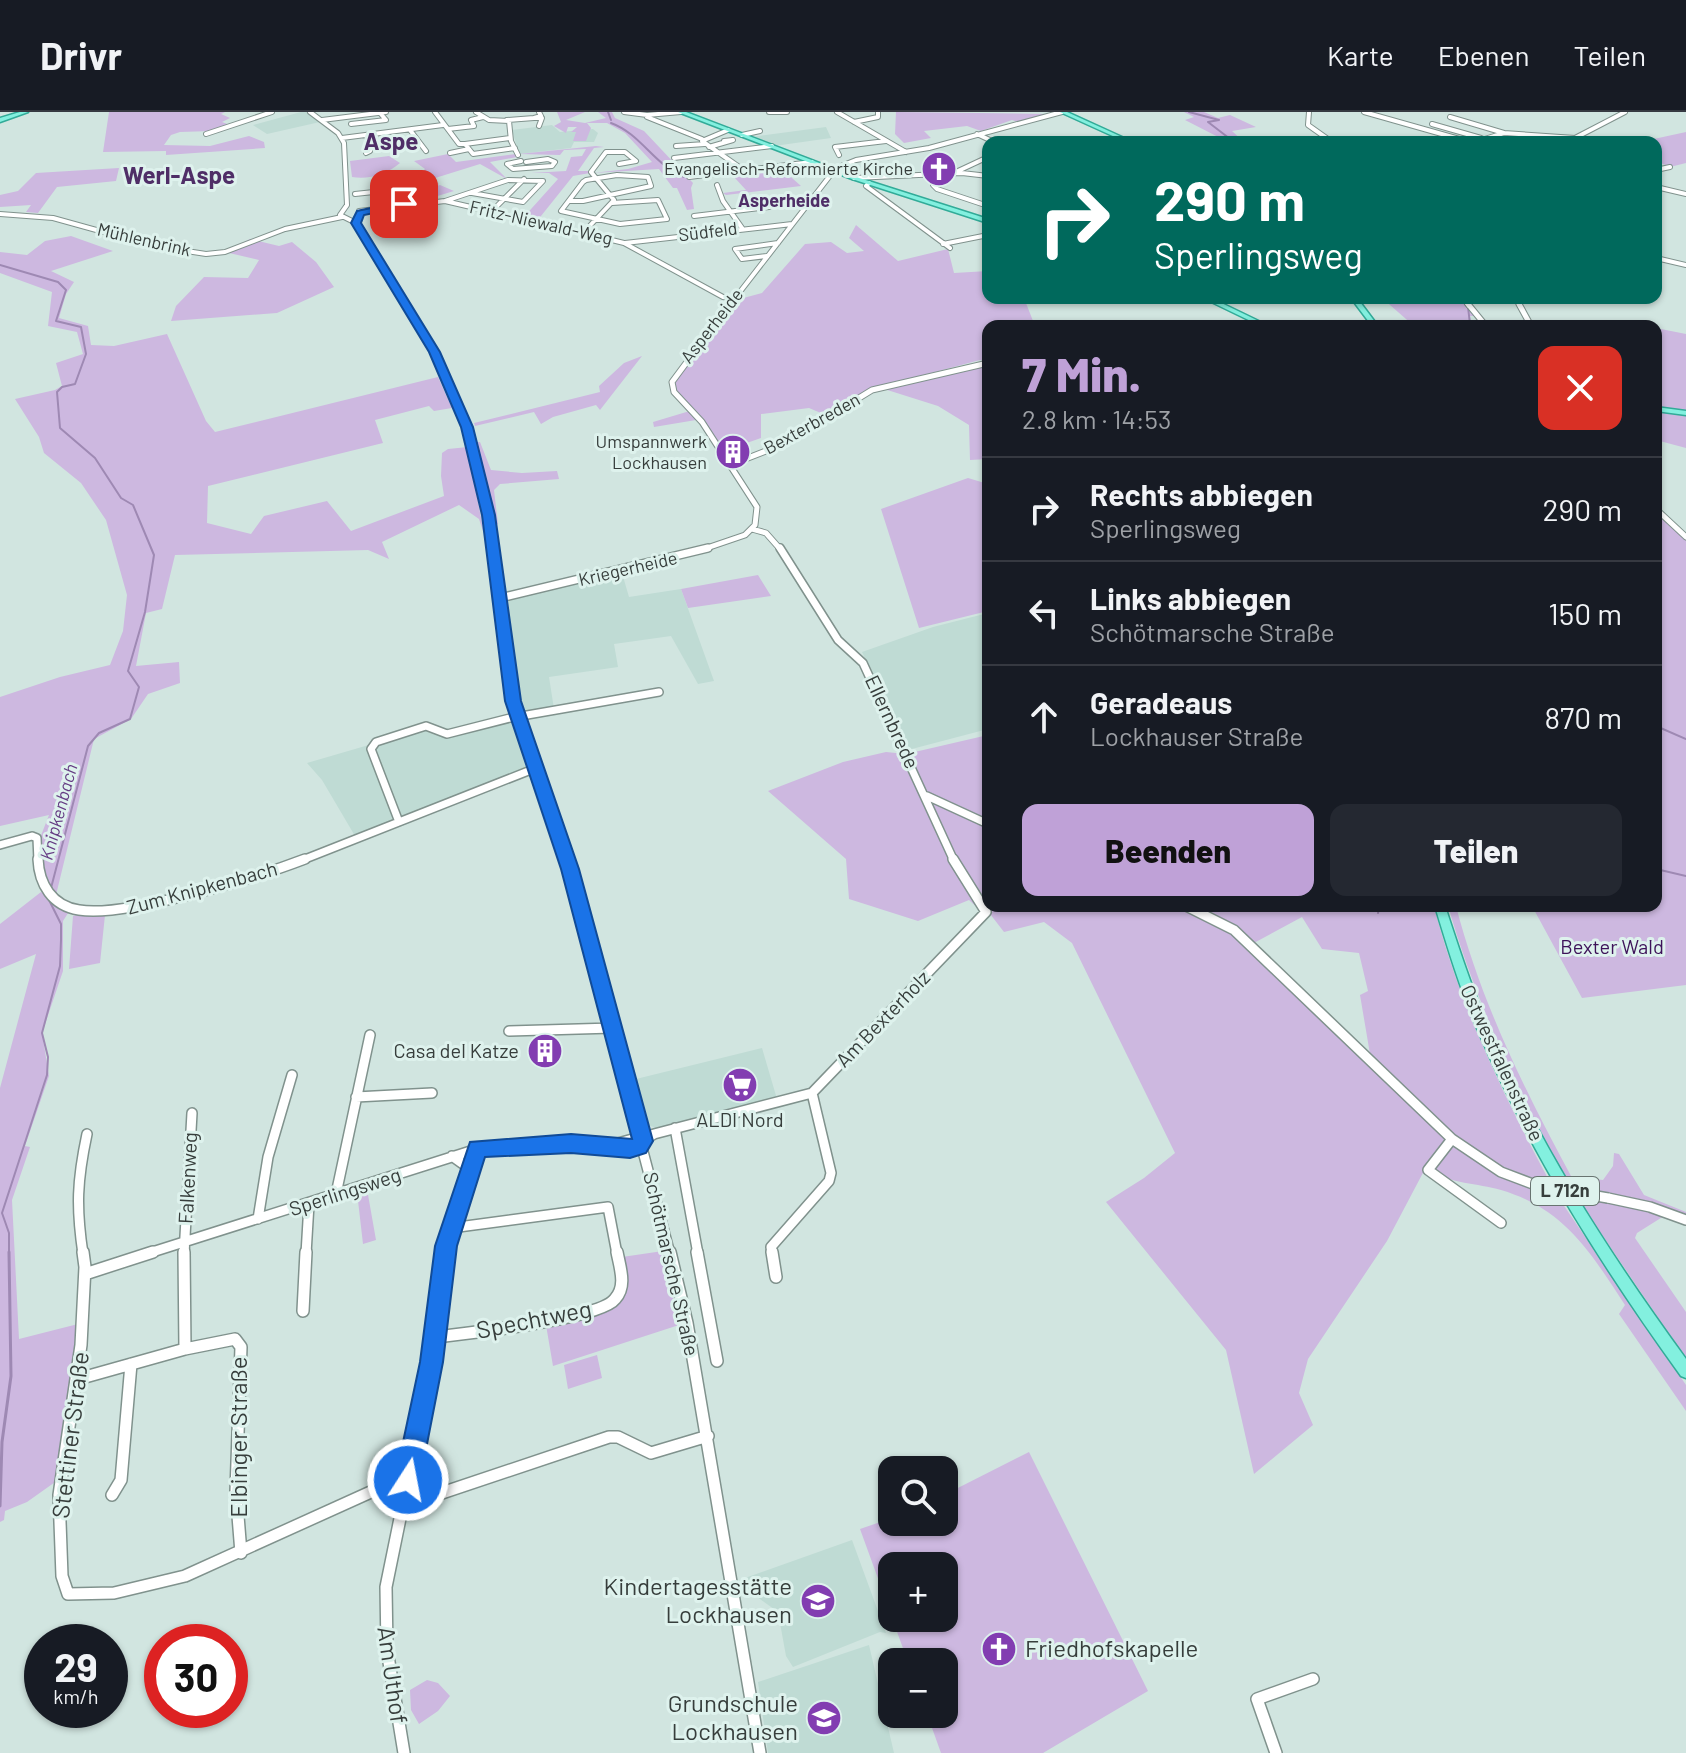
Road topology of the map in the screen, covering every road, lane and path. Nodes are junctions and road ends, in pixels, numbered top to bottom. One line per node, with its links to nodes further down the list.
1 (25, 112): 22 (main road)
2 (272, 112): 34 (street)
3 (310, 112): 23 (street)
4 (386, 112): 16 (street)
5 (435, 112): 29 (street)
6 (477, 112): 18 (street)
7 (624, 112): 8 (street)
8 (681, 112): 31 (main road)
9 (769, 112): 10 (street)
10 (787, 112)
11 (837, 112): 25 (street)
12 (878, 112): 25 (street)
13 (1309, 112): 40 (street)
14 (1364, 112): 41 (street)
15 (1625, 112): 45 (street)
16 (380, 113): 23 (street); 26 (street)
17 (1064, 113): 35 (street); 39 (main road)
18 (484, 114): 24 (street); 29 (street)
19 (540, 115): 24 (street); 28 (street)
20 (647, 117): 50 (street)
21 (1450, 117): 33 (street)
22 (0, 120)
23 (322, 120): 46 (street)
24 (506, 120): 47 (street)
25 (854, 122): 49 (street)
26 (351, 124)
27 (1432, 124): 42 (street)
28 (539, 126)
29 (446, 127): 30 (street); 51 (street)
30 (410, 130): 37 (street); 55 (street)
31 (728, 130): 36 (main road); 50 (street)
32 (760, 131): 36 (street)
33 (1504, 133): 43 (street); 44 (street)
34 (206, 134)
35 (978, 134): 38 (street); 56 (street)
36 (742, 135): 53 (main road)
37 (367, 136): 46 (street); 57 (street)
38 (982, 136)
39 (1116, 136)
40 (1324, 136)
41 (1450, 136)
42 (1475, 136)
43 (1491, 136)
44 (1531, 136)
45 (1580, 136)
46 (342, 138): 98 (street)
47 (510, 138): 51 (street); 54 (street)
48 (724, 141): 50 (street)
49 (887, 141): 56 (street); 60 (street)
50 (705, 143): 52 (street); 59 (street)
51 (467, 146): 54 (street); 58 (street)
52 (676, 146)
53 (772, 146): 59 (street); 64 (main road)
54 (515, 148): 62 (street)
55 (426, 151)
56 (907, 152): 70 (street)
57 (366, 153)
58 (450, 153)
59 (715, 153): 61 (street); 68 (street)
60 (839, 155)
61 (674, 158)
62 (522, 160): 67 (street); 80 (street)
63 (982, 160): 72 (street)
64 (812, 162): 68 (street); 70 (main road)
65 (619, 164): 78 (street)
66 (1670, 167): 69 (street)
67 (552, 168)
68 (742, 169): 73 (street)
69 (1662, 169)
70 (834, 170): 79 (main road); 103 (street, Asperheide)
71 (644, 171): 76 (street)
72 (954, 173): 74 (street); 75 (street)
73 (708, 174): 77 (street); 95 (street)
74 (935, 174): 79 (street); 93 (street)
75 (982, 175)
76 (648, 177): 78 (street); 86 (street)
77 (689, 177)
78 (597, 178): 86 (street); 90 (street)
79 (854, 178): 81 (main road)
80 (523, 180): 83 (street); 87 (street); 87 (street)
81 (869, 183): 101 (main road); 109 (street)
82 (1662, 188): 85 (street)
83 (472, 193): 87 (street); 89 (street)
84 (355, 194): 88 (street, Fritz-Niewald-Weg)
85 (1686, 194)
86 (610, 195): 90 (street); 91 (street)
87 (507, 199): 96 (street)
88 (429, 201): 89 (street, Fritz-Niewald-Weg); 98 (street, Fritz-Niewald-Weg)
89 (445, 201): 96 (street, Fritz-Niewald-Weg)
90 (569, 201): 100 (street)
91 (612, 203): 92 (street); 100 (street)
92 (629, 204): 102 (street); 102 (street)
93 (982, 204)
94 (769, 207): 95 (street)
95 (731, 211): 99 (street); 104 (street)
96 (491, 212): 105 (street, Fritz-Niewald-Weg)
97 (0, 214): 98 (street, Mühlenbrink)
98 (351, 214): 126 (street, Schötmarsche Straße)
99 (694, 216)
100 (596, 219): 102 (street); 105 (street)
101 (982, 219)
102 (639, 222)
103 (792, 224): 104 (street, Südfeld); 108 (street, Asperheide)
104 (742, 228): 107 (street, Südfeld)
105 (583, 233): 107 (street, Fritz-Niewald-Weg)
106 (982, 236): 109 (street)
107 (624, 243): 114 (street, Fritz-Niewald-Weg)
108 (778, 243): 111 (street, Asperheide); 111 (street)
109 (943, 244): 110 (street)
110 (950, 248)
111 (767, 256): 114 (street, Asperheide)
112 (1662, 259): 113 (street)
113 (1686, 265)
114 (735, 299): 122 (street, Asperheide)
115 (1219, 304): 117 (main road)
116 (1468, 304): 118 (street)
117 (1253, 320)
118 (1481, 320)
119 (982, 364): 122 (street, Bexterbreden)
120 (1662, 410): 121 (main road)
121 (1686, 413)
122 (730, 465): 124 (street, Asperheide)
123 (1662, 515): 125 (street)
124 (752, 529): 126 (street, Kriegerheide); 130 (street, Ellernbrede)
125 (1686, 537)
126 (500, 598): 128 (street, Schötmarsche Straße)
127 (659, 692): 128 (street)
128 (517, 717): 129 (street, Schötmarsche Straße); 132 (street)
129 (536, 768): 132 (street, Zum Knipkenbach); 138 (street, Schötmarsche Straße)
130 (926, 796): 131 (street); 134 (street, Am Bexterholz)
131 (982, 821)
132 (399, 822): 133 (street, Zum Knipkenbach)
133 (0, 845)
134 (982, 906)
135 (986, 912): 143 (street, Am Bexterholz)
136 (1200, 912): 149 (street)
137 (1442, 912): 167 (main road, Ostwestfalenstraße / L 712n)
138 (613, 1028): 139 (street); 148 (street, Schötmarsche Straße)
139 (509, 1031)
140 (370, 1035): 144 (street)
141 (292, 1075): 155 (street)
142 (432, 1093): 144 (street)
143 (812, 1093): 146 (street); 161 (street)
144 (356, 1097): 153 (street)
145 (192, 1113): 159 (street, Falkenweg)
146 (675, 1128): 148 (street); 165 (street)
147 (87, 1134): 160 (street, Stettiner Straße)
148 (639, 1139): 150 (street, Sperlingsweg); 169 (street, Schötmarsche Straße)
149 (1452, 1139): 156 (street, bridge); 157 (street)
150 (477, 1149): 151 (street, Sperlingsweg); 152 (street, Am Uthof)
151 (452, 1156): 152 (street); 153 (street, Sperlingsweg)
152 (469, 1173): 158 (street, Am Uthof)
153 (336, 1194): 154 (street, Sperlingsweg)
154 (309, 1204): 155 (street, Sperlingsweg); 162 (street)
155 (258, 1219): 159 (street, Sperlingsweg)
156 (1686, 1220)
157 (1501, 1223)
158 (451, 1228): 163 (street, Am Uthof); 163 (street, Spechtweg)
159 (184, 1244): 160 (street, Sperlingsweg); 164 (street, Falkenweg)
160 (85, 1274): 168 (street, Stettiner Straße)
161 (776, 1277)
162 (303, 1311)
163 (436, 1337): 170 (street, Am Uthof)
164 (185, 1349): 166 (street, Elbinger Straße); 173 (street, Elbinger Straße)
165 (717, 1361)
166 (131, 1364): 168 (street, Elbinger Straße); 171 (street)
167 (1686, 1371)
168 (78, 1379): 173 (street, Stettiner Straße)
169 (708, 1436): 172 (street); 176 (street, Schötmarsche Straße)
170 (408, 1480): 172 (street, Am Uthof); 173 (street)
171 (112, 1495)
172 (403, 1506): 175 (street, Am Uthof)
173 (241, 1553)
174 (1313, 1679): 177 (street)
175 (404, 1753)
176 (760, 1753)
177 (1276, 1753)

